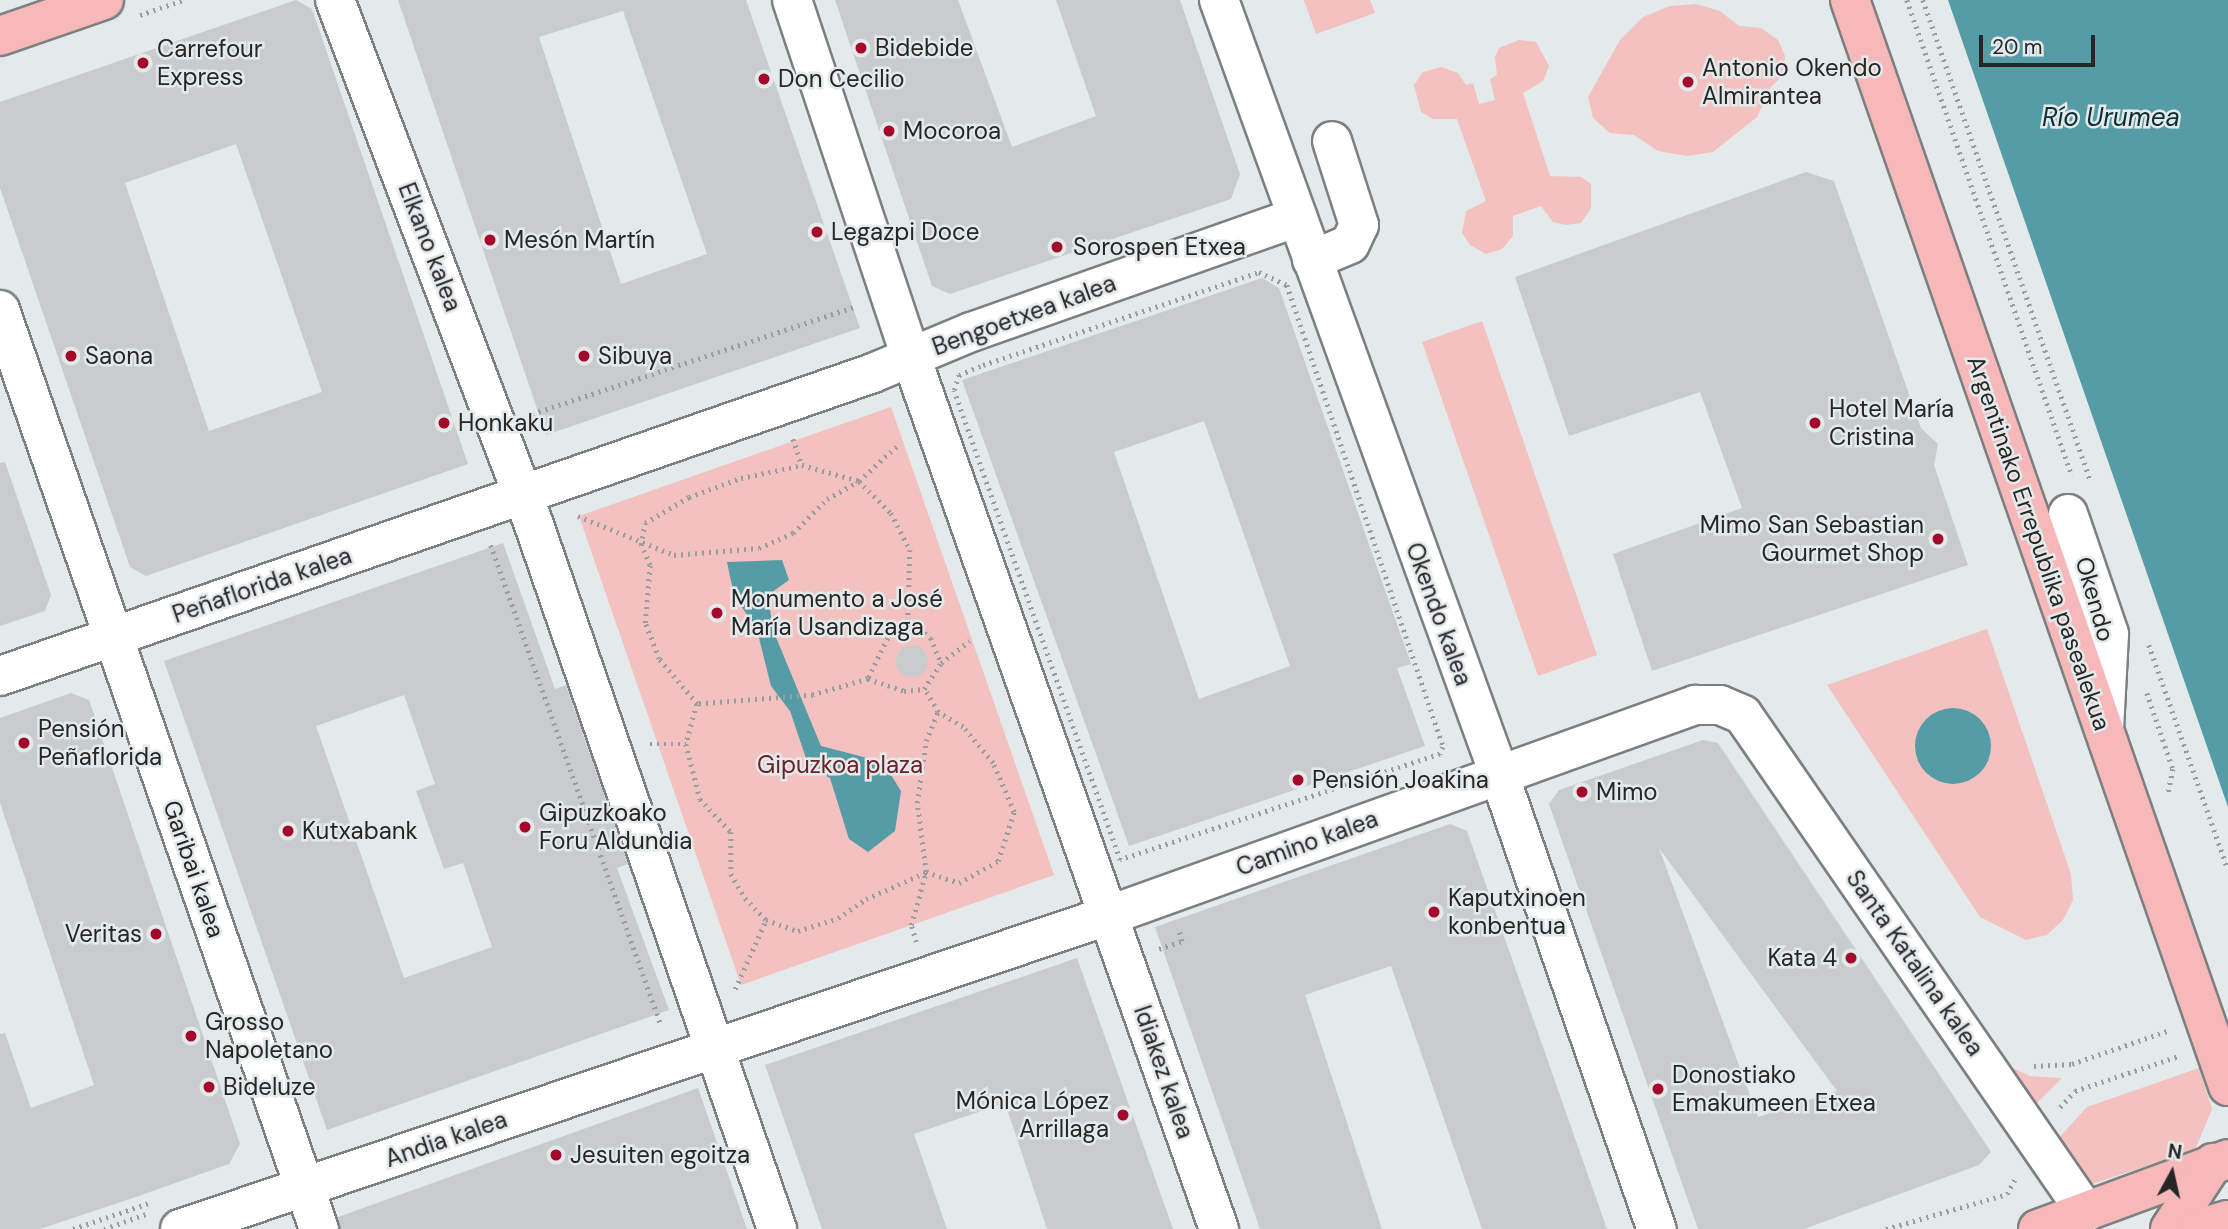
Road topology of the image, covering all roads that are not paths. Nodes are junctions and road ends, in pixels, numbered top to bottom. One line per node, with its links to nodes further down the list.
1 (104, 0): 6 (main road)
2 (335, 0): 12 (street, Elkano kalea)
3 (792, 0): 11 (street)
4 (1219, 0): 8 (street, Okendo kalea)
5 (1850, 0): 17 (main road, Argentinako Errepublika pasealekua)
6 (0, 36)
7 (1332, 141): 9 (street)
8 (1297, 217): 9 (street, Okendo kalea); 11 (street, Bengoetxea kalea)
9 (1312, 260): 18 (street, Okendo kalea)
10 (0, 310): 14 (street, Garibai kalea)
11 (911, 357): 12 (street); 19 (street)
12 (523, 495): 14 (street, Peñaflorida kalea); 20 (street)
13 (2081, 502): 17 (street, Okendo)
14 (113, 637): 15 (street, Peñaflorida kalea); 24 (street, Garibai kalea)
15 (0, 676)
16 (1743, 715): 18 (street, Camino kalea); 27 (street, Santa Katalina kalea)
17 (2104, 729): 21 (main road, Argentinako Errepublika pasealekua)
18 (1499, 774): 19 (street, Camino kalea); 31 (street, Okendo kalea)
19 (1110, 915): 20 (street); 30 (street, Idiakez kalea)
20 (707, 1031): 24 (street, Andia kalea); 29 (street)
21 (2228, 1086)
22 (2228, 1132): 23 (main road)
23 (2219, 1162): 27 (main road); 32 (main road)
24 (304, 1188): 25 (street, Andia kalea); 28 (street, Garibai kalea)
25 (167, 1220)
26 (2228, 1220): 33 (main road)
27 (2061, 1221)
28 (319, 1229)
29 (777, 1229)
30 (1219, 1229)
31 (1657, 1229)
32 (2170, 1229)
33 (2198, 1229)

